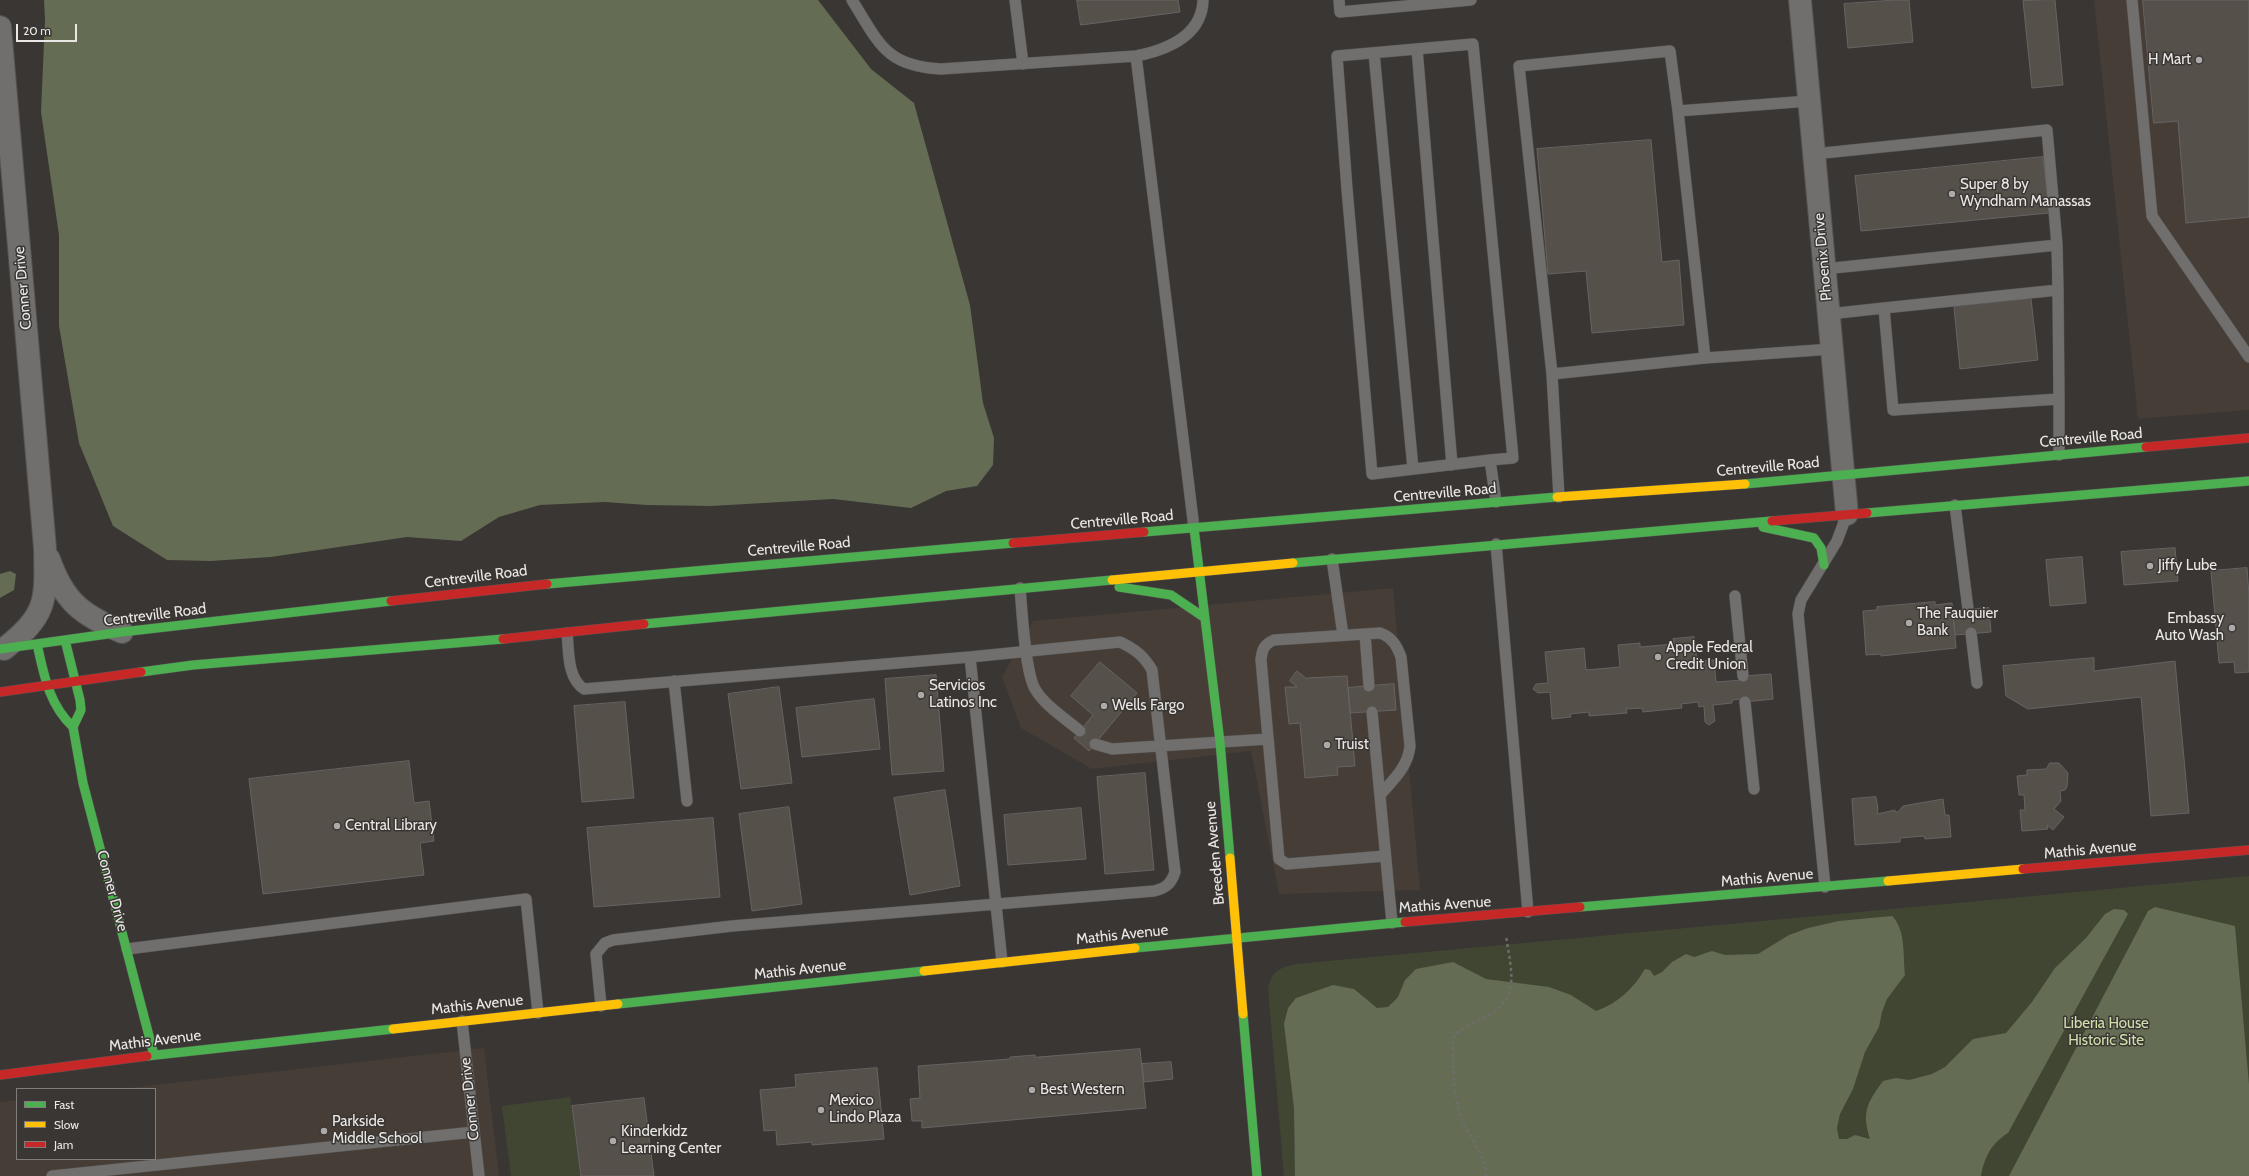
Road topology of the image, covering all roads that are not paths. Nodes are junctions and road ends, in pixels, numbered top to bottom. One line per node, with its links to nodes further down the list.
1 (852, 0): 12 (lane)
2 (1014, 0): 12 (lane)
3 (1203, 0): 11 (lane)
4 (1339, 0): 5 (lane)
5 (1471, 0)
6 (1800, 0): 14 (street, Phoenix Drive)
7 (2132, 0): 23 (lane)
8 (0, 27): 13 (street, Conner Drive)
9 (1417, 49): 10 (lane); 29 (lane); 30 (lane)
10 (1374, 53): 31 (lane); 31 (lane)
11 (1136, 56): 12 (lane); 39 (lane)
12 (1023, 64)
13 (2, 69): 41 (street, Conner Drive)
14 (1809, 100): 15 (lane); 16 (street, Phoenix Drive)
15 (1678, 111): 24 (lane); 25 (lane)
16 (1814, 154): 17 (lane); 18 (street, Phoenix Drive)
17 (2057, 245): 18 (lane); 19 (lane)
18 (1824, 269): 21 (street, Phoenix Drive)
19 (2058, 290): 20 (lane); 26 (lane)
20 (1884, 308): 21 (lane); 26 (lane)
21 (1829, 314): 22 (street, Phoenix Drive)
22 (1832, 348): 24 (lane); 32 (street, Phoenix Drive)
23 (2249, 357)
24 (1705, 358): 25 (lane)
25 (1552, 374): 34 (lane)
26 (2059, 399): 28 (lane)
27 (2249, 438): 28 (main road, Centreville Road)
28 (2059, 455): 32 (main road, Centreville Road)
29 (1490, 460): 30 (lane); 35 (lane)
30 (1452, 465): 31 (lane)
31 (1413, 469)
32 (1843, 474): 34 (main road, Centreville Road); 37 (street, Phoenix Drive)
33 (2249, 482): 36 (main road)
34 (1559, 497): 35 (main road, Centreville Road)
35 (1496, 502): 39 (main road, Centreville Road)
36 (1955, 505): 37 (main road); 48 (lane)
37 (1847, 514): 38 (main road); 43 (lane)
38 (1746, 523): 40 (main road); 43 (main road)
39 (1194, 528): 44 (main road, Breeden Avenue); 50 (main road, Centreville Road)
40 (1496, 544): 42 (main road); 82 (lane)
41 (45, 548): 50 (street, Conner Drive); 57 (street, Conner Drive)
42 (1332, 559): 44 (main road); 54 (lane)
43 (1824, 565): 80 (lane)
44 (1200, 571): 45 (main road); 49 (main road, Breeden Avenue)
45 (1082, 582): 46 (main road); 49 (main road)
46 (1020, 588): 51 (main road); 58 (lane)
47 (1736, 596): 60 (lane)
48 (1968, 609)
49 (1205, 618): 72 (main road, Breeden Avenue)
50 (122, 632): 55 (main road, Centreville Road)
51 (567, 633): 61 (main road); 62 (lane)
52 (1971, 633): 63 (lane)
53 (1365, 634): 54 (lane); 65 (lane); 76 (lane)
54 (1343, 635): 71 (lane)
55 (65, 640): 56 (main road, Centreville Road); 61 (main road)
56 (37, 644): 57 (main road, Centreville Road); 64 (main road)
57 (2, 649)
58 (1026, 652): 59 (lane); 70 (lane); 74 (lane)
59 (970, 657): 62 (lane); 81 (lane)
60 (1743, 676)
61 (76, 680): 64 (main road); 69 (main road)
62 (674, 681): 77 (lane)
63 (1977, 683)
64 (47, 685): 66 (main road); 69 (main road)
65 (1370, 686)
66 (0, 692)
67 (1746, 702): 75 (lane)
68 (1372, 712): 76 (lane)
69 (73, 727): 85 (main road, Conner Drive)
70 (1080, 731)
71 (1268, 739): 72 (lane); 79 (lane)
72 (1220, 742): 74 (lane); 84 (main road, Breeden Avenue)
73 (1095, 744): 74 (lane)
74 (1160, 746): 81 (lane)
75 (1754, 789)
76 (1380, 795): 79 (lane)
77 (687, 801)
78 (2249, 850): 80 (main road, Mathis Avenue)
79 (1385, 856): 83 (lane)
80 (1825, 887): 82 (main road, Mathis Avenue)
81 (994, 904): 86 (lane); 87 (lane)
82 (1528, 912): 83 (main road, Mathis Avenue)
83 (1392, 923): 84 (main road, Mathis Avenue)
84 (1236, 937): 86 (main road, Mathis Avenue); 95 (main road, Breeden Avenue)
85 (127, 949): 88 (lane); 90 (main road, Conner Drive)
86 (1002, 962): 87 (main road, Mathis Avenue)
87 (601, 1006): 88 (main road, Mathis Avenue)
88 (538, 1013): 89 (main road, Mathis Avenue)
89 (462, 1021): 90 (main road, Mathis Avenue); 92 (lane, Conner Drive)
90 (154, 1055): 91 (main road, Mathis Avenue)
91 (0, 1075)
92 (474, 1132): 93 (lane); 94 (lane, Conner Drive)
93 (52, 1176)
94 (479, 1176)
95 (1257, 1176)

